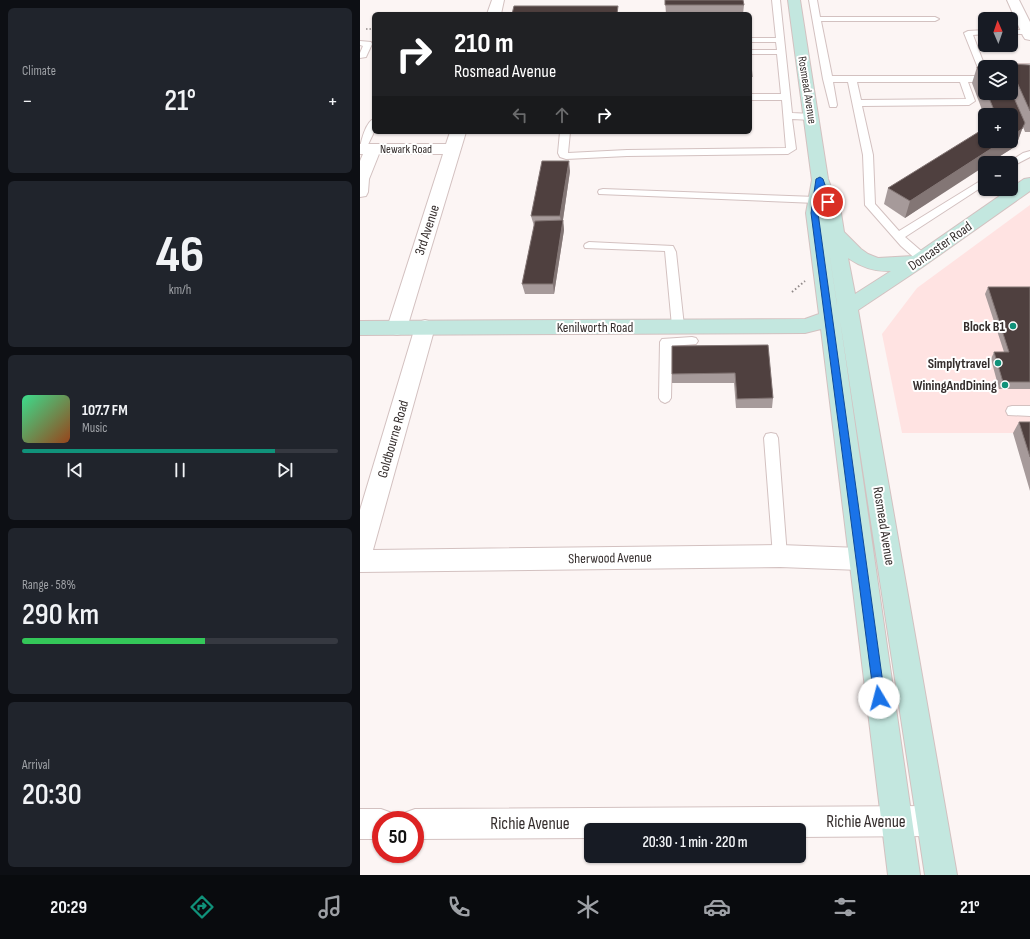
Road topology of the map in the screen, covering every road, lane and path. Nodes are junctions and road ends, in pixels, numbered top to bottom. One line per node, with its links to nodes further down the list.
1 (498, 0): 6 (street)
2 (776, 0): 9 (lane)
3 (794, 0): 9 (main road, Rosmead Avenue)
4 (813, 0): 7 (lane)
5 (1013, 0): 12 (street)
6 (495, 12)
7 (817, 19): 8 (lane); 20 (lane)
8 (935, 19)
9 (788, 28): 14 (lane); 29 (main road, Rosmead Avenue)
10 (978, 32): 19 (lane)
11 (1018, 33): 12 (lane)
12 (1029, 34)
13 (752, 40): 14 (lane)
14 (780, 40): 17 (lane)
15 (360, 44): 18 (lane)
16 (752, 52): 17 (lane)
17 (781, 52): 25 (lane)
18 (360, 56)
19 (1030, 67)
20 (827, 79): 21 (lane); 27 (lane)
21 (852, 79): 22 (lane); 26 (lane)
22 (963, 79): 23 (lane); 26 (lane)
23 (978, 79)
24 (752, 97): 25 (lane)
25 (786, 97): 28 (lane)
26 (857, 103): 44 (lane)
27 (833, 105)
28 (788, 116): 29 (lane); 32 (lane)
29 (812, 117): 37 (main road, Rosmead Avenue)
30 (372, 128): 33 (lane)
31 (457, 134): 34 (street, 3rd Avenue)
32 (565, 134)
33 (365, 149): 34 (street, Newark Road); 40 (street)
34 (453, 149): 51 (street, 3rd Avenue)
35 (1030, 154): 36 (lane)
36 (1018, 160)
37 (820, 179): 42 (main road, Rosmead Avenue); 43 (main road, Rosmead Avenue)
38 (1030, 183): 46 (main road, Doncaster Road)
39 (978, 185): 44 (lane)
40 (360, 192)
41 (603, 192): 42 (lane)
42 (816, 200): 49 (main road, Rosmead Avenue)
43 (836, 234): 46 (main road); 49 (main road, Rosmead Avenue)
44 (899, 236): 46 (lane)
45 (588, 246): 53 (lane)
46 (921, 260): 49 (main road, Doncaster Road)
47 (808, 279): 48 (path)
48 (792, 292)
49 (838, 312): 53 (main road, Kenilworth Road); 61 (main road, Rosmead Avenue); 63 (main road, Rosmead Avenue)
50 (360, 328): 51 (main road, Kenilworth Road)
51 (397, 328): 52 (main road, Kenilworth Road)
52 (425, 328): 53 (main road, Kenilworth Road); 59 (street, Goldbourne Road)
53 (674, 332): 54 (lane); 55 (lane)
54 (692, 341)
55 (665, 398)
56 (1012, 411): 57 (lane)
57 (1030, 411)
58 (771, 438): 60 (lane)
59 (360, 551)
60 (780, 556): 61 (street, Sherwood Avenue); 62 (street, Sherwood Avenue)
61 (860, 559): 64 (main road, Rosmead Avenue)
62 (360, 561)
63 (932, 821): 64 (street, Richie Avenue); 69 (main road, Rosmead Avenue)
64 (896, 822): 67 (street, Richie Avenue); 68 (main road, Rosmead Avenue)
65 (360, 824): 66 (street)
66 (372, 824)
67 (424, 824)
68 (904, 875)
69 (941, 875)

